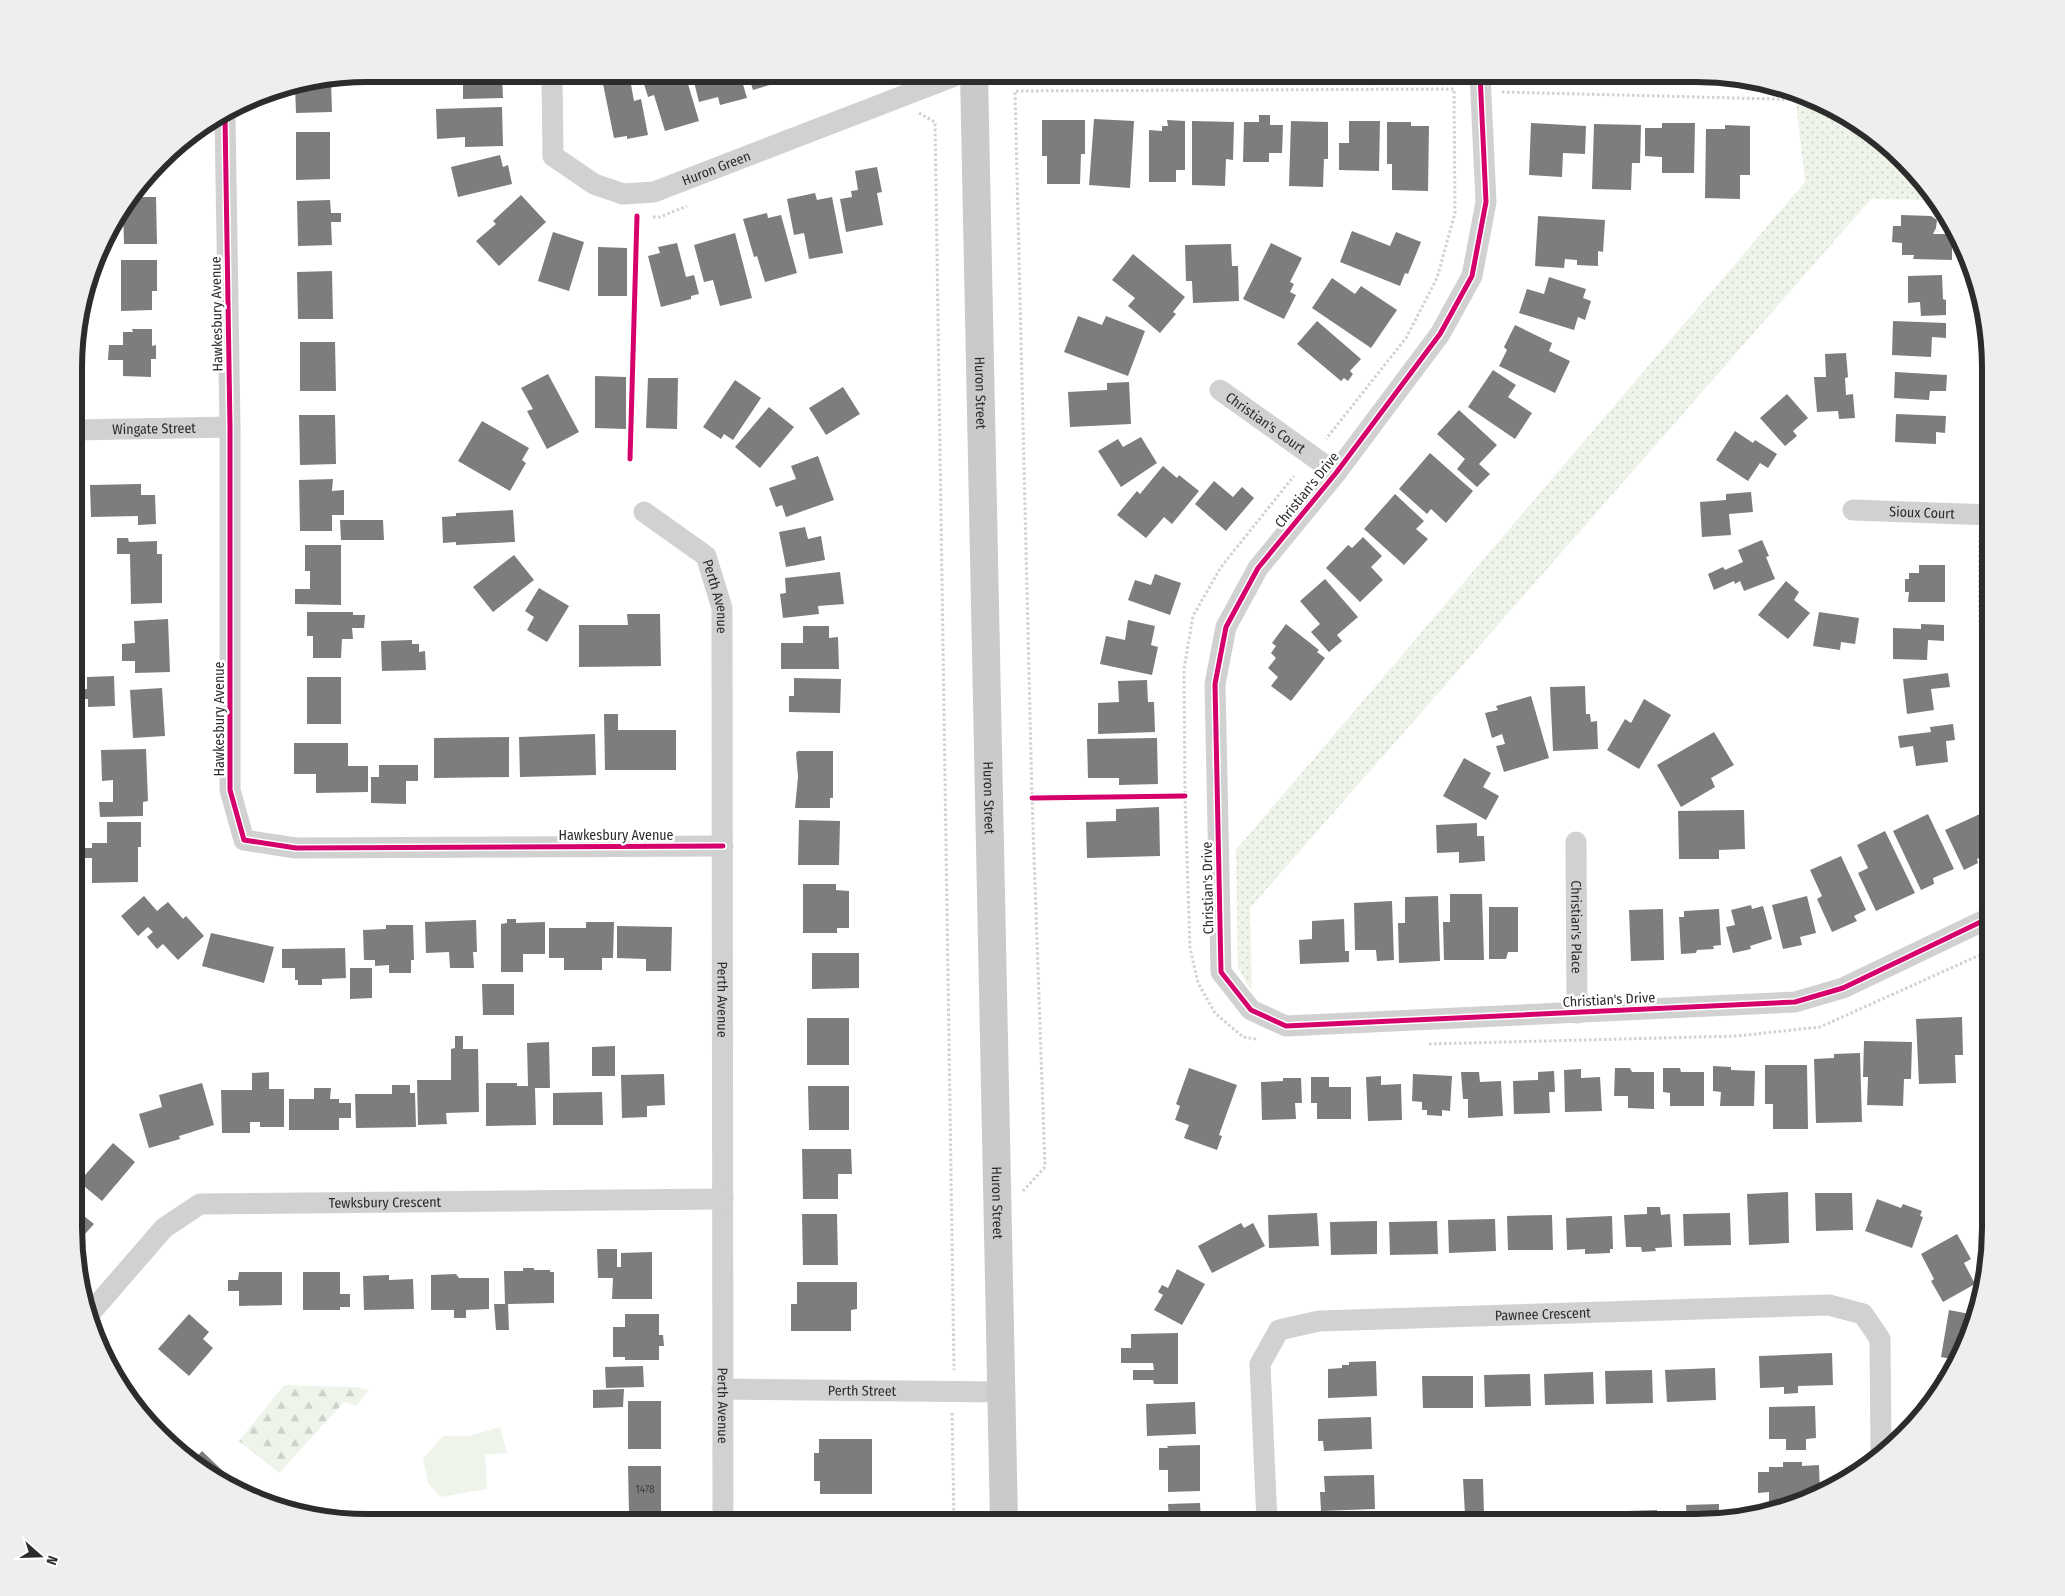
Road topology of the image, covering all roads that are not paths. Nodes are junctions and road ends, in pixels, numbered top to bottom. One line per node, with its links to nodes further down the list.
1 (552, 83): 2 (street, Huron Green)
2 (937, 83)
3 (974, 83): 20 (main road, Huron Street)
4 (1481, 83): 9 (street, Christian's Drive)
5 (226, 121): 7 (street, Hawkesbury Avenue)
6 (1220, 390): 9 (street, Christian's Court)
7 (230, 427): 8 (street, Wingate Street); 14 (street, Hawkesbury Avenue)
8 (83, 430)
9 (1336, 473): 16 (street, Christian's Drive)
10 (1853, 510): 12 (street, Sioux Court)
11 (644, 512): 14 (street, Perth Avenue)
12 (1982, 515)
13 (1576, 842): 16 (street, Christian's Place)
14 (723, 846): 17 (street, Perth Avenue)
15 (1982, 921): 16 (street, Christian's Drive)
16 (1578, 1012)
17 (723, 1199): 18 (street, Tewksbury Crescent); 19 (street, Perth Avenue)
18 (94, 1308)
19 (722, 1389): 20 (street, Perth Street); 22 (street, Perth Avenue)
20 (1001, 1392): 23 (main road, Huron Street)
21 (1881, 1445): 24 (street, Pawnee Crescent)
22 (723, 1514)
23 (1004, 1514)
24 (1267, 1514)

